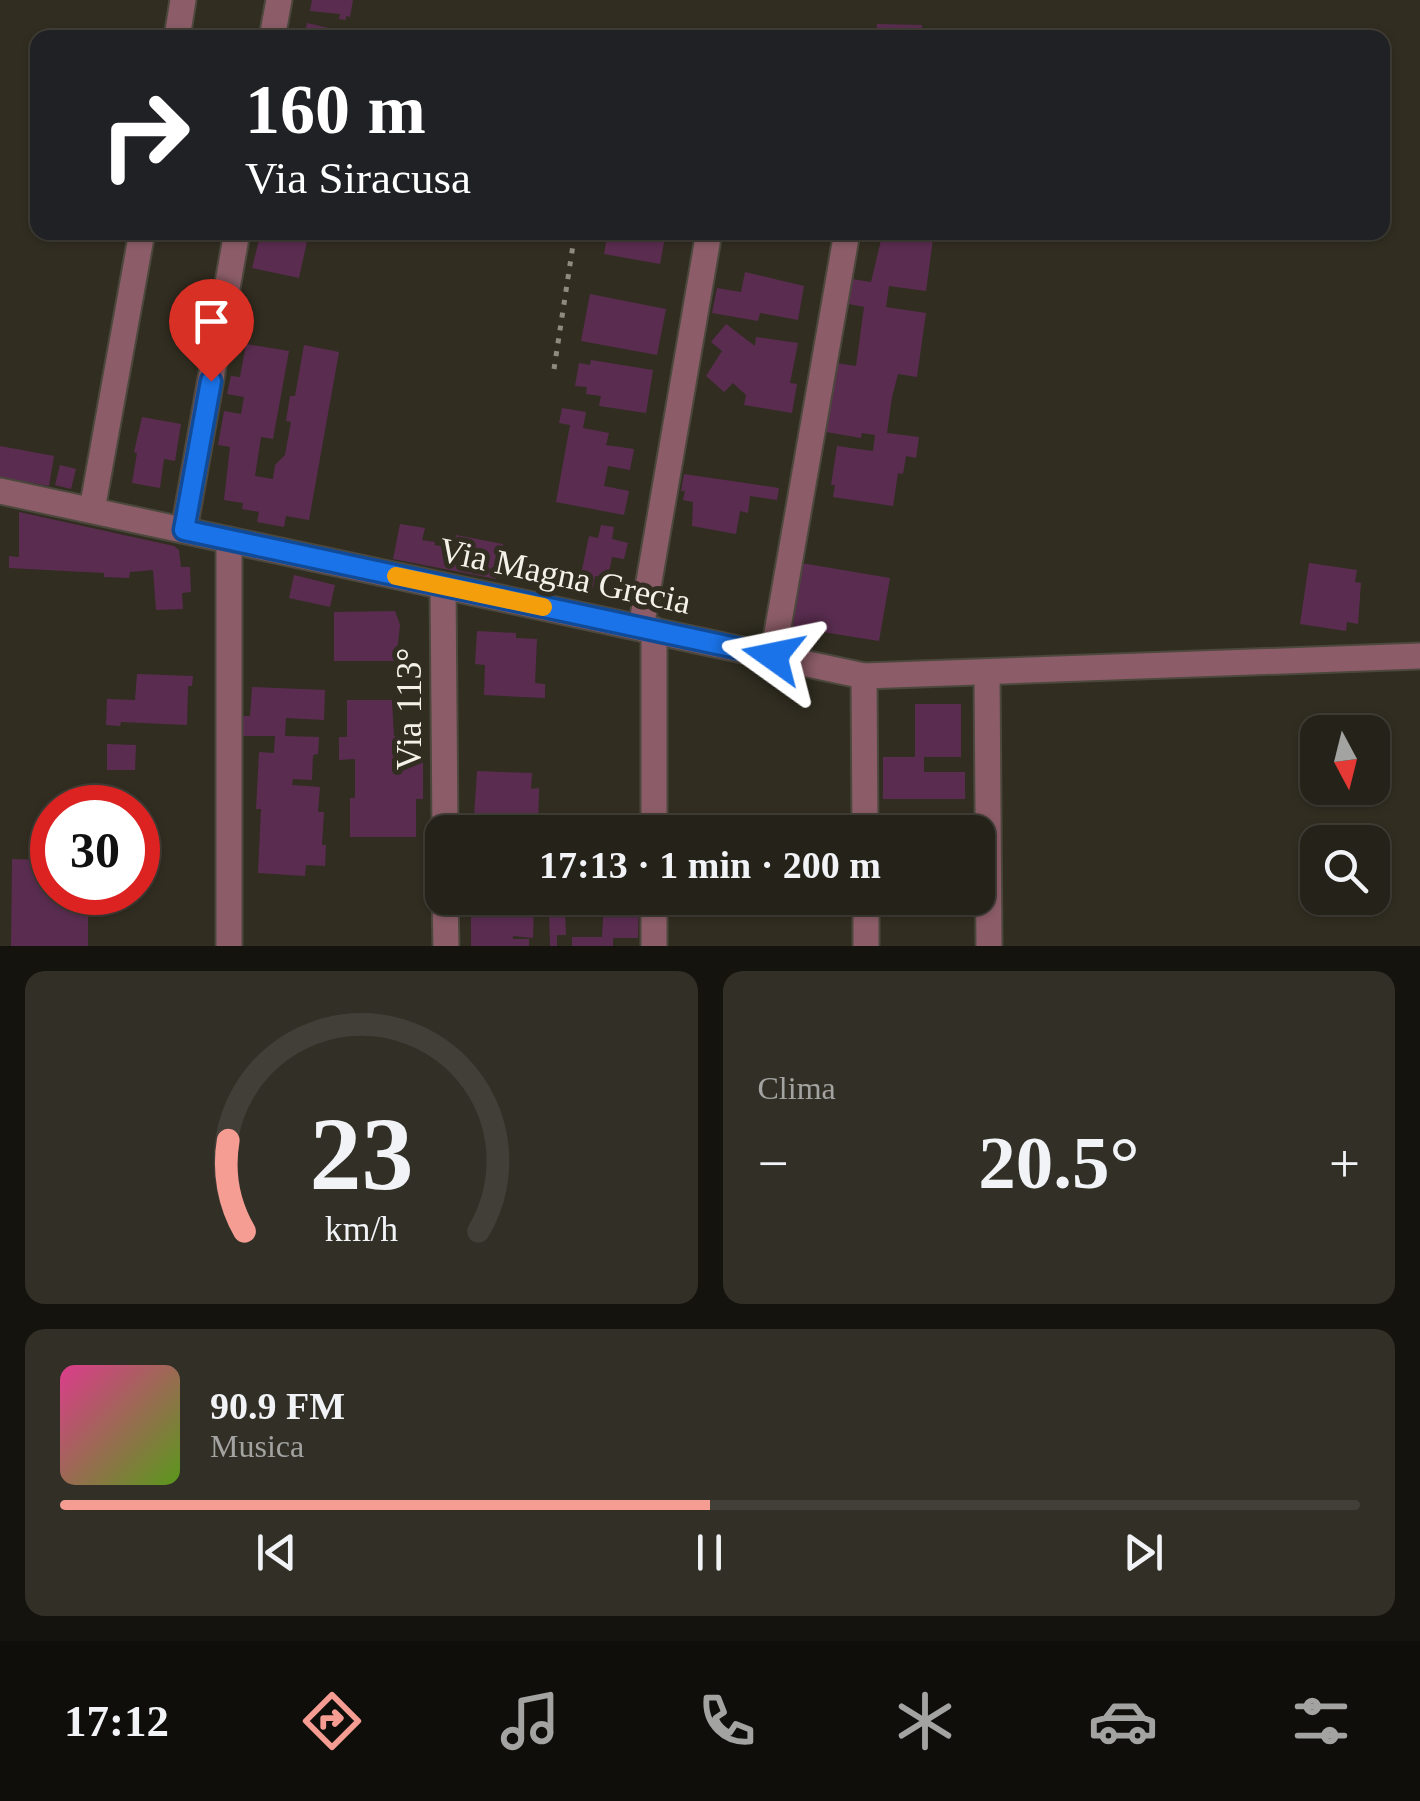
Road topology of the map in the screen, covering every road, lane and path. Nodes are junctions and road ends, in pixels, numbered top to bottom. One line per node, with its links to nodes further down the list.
1 (183, 0): 3 (street)
2 (279, 0): 4 (street)
3 (177, 30)
4 (273, 30)
5 (141, 240): 12 (street)
6 (236, 240): 13 (street)
7 (574, 240): 10 (path)
8 (708, 240): 16 (street)
9 (847, 240): 17 (street)
10 (554, 369)
11 (0, 491): 12 (street, Via Magna Grecia)
12 (92, 510): 13 (street, Via Magna Grecia)
13 (184, 530): 14 (street, Via Magna Grecia)
14 (229, 540): 15 (street, Via Magna Grecia); 27 (street)
15 (443, 586): 16 (street, Via Magna Grecia); 21 (street, Via 113°)
16 (647, 629): 17 (street, Via Magna Grecia); 22 (street)
17 (773, 656): 20 (street, Via Magna Grecia)
18 (1420, 656): 19 (street, Via Magna Grecia)
19 (986, 672): 20 (street, Via Magna Grecia); 31 (street)
20 (864, 676): 23 (street)
21 (445, 815)
22 (653, 815)
23 (865, 815)
24 (445, 915): 28 (street)
25 (654, 915): 29 (street)
26 (866, 915): 30 (street)
27 (229, 946)
28 (446, 946)
29 (654, 946)
30 (866, 946)
31 (990, 946)

